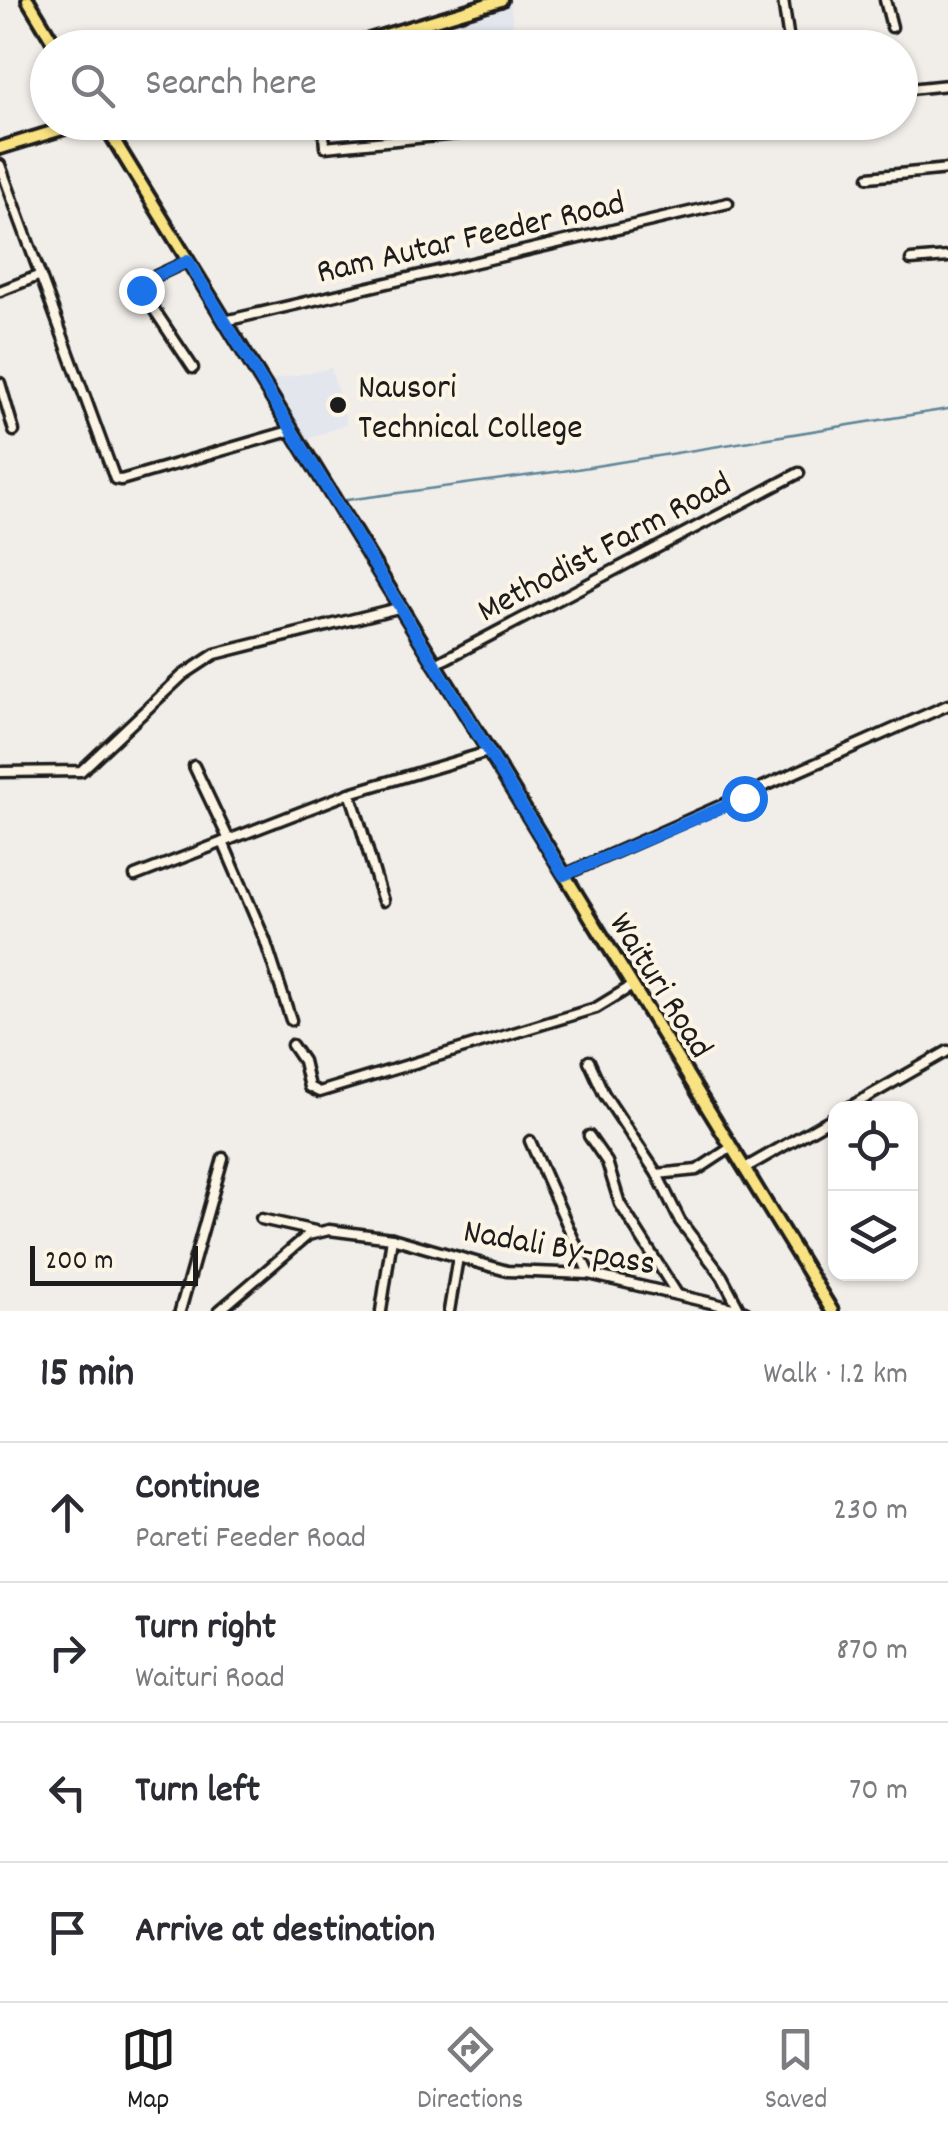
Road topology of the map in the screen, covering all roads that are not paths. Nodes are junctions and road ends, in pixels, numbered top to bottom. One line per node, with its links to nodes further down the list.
1 (28, 0): 6 (main road)
2 (501, 0): 7 (main road)
3 (783, 0): 8 (street)
4 (885, 0): 5 (street)
5 (892, 27)
6 (46, 30)
7 (402, 30)
8 (787, 30)
9 (948, 85): 10 (street)
10 (918, 88)
11 (30, 139): 15 (main road)
12 (114, 140): 22 (main road, Waituri Road)
13 (325, 140): 14 (street)
14 (397, 140)
15 (0, 148)
16 (0, 165): 23 (street)
17 (948, 169): 18 (street)
18 (869, 178)
19 (728, 203): 25 (street, Ram Autar Feeder Road)
20 (948, 257): 21 (street)
21 (911, 260)
22 (188, 261): 25 (main road, Waituri Road); 26 (street)
23 (38, 276): 24 (street); 29 (street)
24 (0, 291)
25 (225, 322): 29 (main road, Waituri Road)
26 (193, 368)
27 (0, 383): 28 (street)
28 (14, 430)
29 (293, 430): 31 (main road, Waituri Road)
30 (799, 472): 32 (street, Methodist Farm Road)
31 (402, 607): 32 (main road, Waituri Road); 36 (street)
32 (434, 666): 34 (main road, Waituri Road)
33 (948, 705): 39 (street)
34 (488, 752): 37 (street); 39 (main road, Waituri Road)
35 (194, 766): 38 (street)
36 (0, 772)
37 (350, 793): 38 (street); 41 (street)
38 (226, 841): 40 (street); 43 (street)
39 (564, 875): 42 (main road, Waituri Road)
40 (135, 876)
41 (383, 901)
42 (632, 986): 44 (street); 51 (main road, Waituri Road)
43 (290, 1020)
44 (292, 1045)
45 (948, 1051): 47 (street)
46 (590, 1062): 54 (street)
47 (860, 1101)
48 (828, 1121): 53 (street)
49 (589, 1136): 60 (street)
50 (530, 1141): 59 (street)
51 (732, 1147): 53 (main road, Waituri Road); 54 (street)
52 (223, 1158): 62 (street)
53 (746, 1168): 66 (main road, Waituri Road)
54 (657, 1174): 61 (street)
55 (261, 1219): 56 (street, Nadali By-pass)
56 (311, 1233): 57 (street, Nadali By-pass); 63 (street)
57 (392, 1238): 58 (street, Nadali By-pass); 64 (street)
58 (458, 1257): 59 (street, Nadali By-pass); 65 (street)
59 (589, 1274): 60 (street, Nadali By-pass)
60 (677, 1294): 61 (street, Nadali By-pass)
61 (742, 1310)
62 (180, 1311)
63 (218, 1311)
64 (381, 1311)
65 (449, 1311)
66 (832, 1311)

